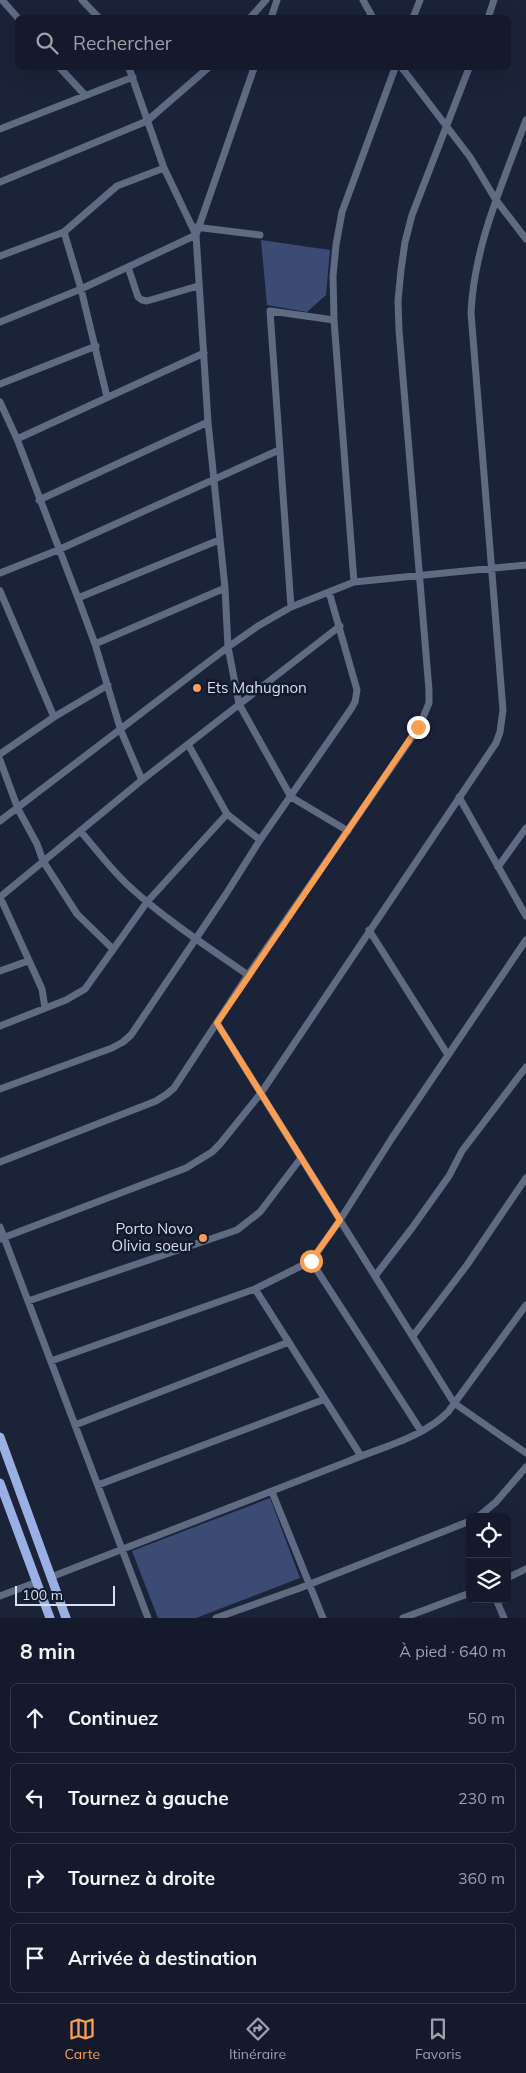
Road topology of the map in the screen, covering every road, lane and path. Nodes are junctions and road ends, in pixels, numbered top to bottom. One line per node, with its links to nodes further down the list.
1 (2, 0): 8 (street)
2 (82, 0): 9 (street)
3 (266, 0): 10 (street)
4 (277, 0): 11 (street)
5 (363, 0): 12 (street)
6 (420, 0): 13 (street)
7 (494, 0): 14 (street)
8 (15, 15)
9 (96, 15)
10 (253, 15)
11 (272, 15)
12 (371, 15)
13 (414, 15)
14 (489, 15)
15 (62, 70): 23 (street)
16 (130, 70): 22 (street)
17 (206, 70): 25 (street)
18 (253, 70): 31 (street)
19 (393, 70): 39 (street)
20 (404, 70): 26 (street)
21 (468, 70): 26 (street)
22 (133, 77): 23 (street); 25 (street)
23 (85, 95): 27 (street)
24 (526, 120): 30 (street)
25 (147, 122): 28 (street); 29 (street)
26 (447, 128): 30 (street); 56 (street)
27 (0, 129)
28 (164, 168): 31 (street); 32 (street)
29 (0, 182)
30 (496, 200): 34 (street); 54 (street)
31 (195, 230): 33 (street); 36 (street); 37 (street)
32 (64, 232): 35 (street); 38 (street)
33 (260, 236)
34 (526, 239)
35 (0, 256)
36 (128, 267): 37 (street); 38 (street)
37 (198, 286): 42 (street)
38 (81, 289): 40 (street); 41 (street)
39 (334, 320): 48 (street); 57 (street)
40 (0, 322)
41 (96, 346): 43 (street); 44 (street)
42 (204, 353): 44 (street); 46 (street)
43 (0, 384)
44 (107, 397): 47 (street)
45 (0, 402): 47 (street)
46 (208, 422): 49 (street); 50 (street)
47 (17, 438): 50 (street)
48 (279, 450): 49 (street); 62 (street)
49 (213, 480): 51 (street); 52 (street)
50 (39, 500): 52 (street)
51 (219, 540): 58 (street); 61 (street)
52 (58, 550): 55 (street); 61 (street)
53 (526, 565): 54 (street)
54 (493, 568): 56 (street); 75 (street)
55 (0, 572)
56 (419, 575): 57 (street); 80 (street)
57 (354, 582): 60 (street)
58 (225, 588): 64 (street); 65 (street)
59 (0, 591): 68 (street)
60 (329, 592): 62 (street); 63 (street)
61 (78, 598): 64 (street)
62 (291, 607): 65 (street)
63 (340, 626): 67 (street); 74 (street)
64 (95, 644): 66 (street)
65 (228, 647): 67 (street); 69 (street)
66 (108, 685): 68 (street); 69 (street)
67 (239, 704): 70 (street); 74 (street)
68 (54, 717): 71 (street)
69 (121, 731): 73 (street); 76 (street)
70 (189, 746): 73 (street); 77 (street)
71 (0, 754)
72 (0, 760): 76 (street)
73 (142, 780): 81 (street)
74 (291, 797): 80 (street); 82 (street)
75 (459, 797): 84 (street); 88 (street)
76 (18, 809): 78 (street); 83 (street)
77 (227, 814): 82 (street); 86 (street)
78 (0, 821)
79 (526, 828): 84 (street)
80 (348, 831): 94 (street)
81 (81, 832): 83 (street); 86 (street)
82 (260, 840): 89 (street)
83 (43, 861): 85 (street); 91 (street)
84 (498, 867): 87 (street)
85 (0, 897): 92 (street)
86 (147, 902): 89 (street); 91 (street)
87 (526, 916)
88 (369, 930): 98 (street); 101 (street)
89 (196, 939): 94 (street); 100 (street)
90 (526, 940): 98 (street)
91 (113, 949): 95 (street)
92 (28, 960): 93 (street); 95 (street)
93 (0, 971)
94 (248, 975): 96 (street)
95 (45, 1008): 97 (street)
96 (217, 1023): 101 (street); 103 (street)
97 (0, 1026)
98 (448, 1055): 105 (street)
99 (526, 1067): 109 (street)
100 (0, 1089)
101 (261, 1093): 102 (street); 107 (street)
102 (301, 1158): 105 (street); 111 (street)
103 (0, 1162)
104 (526, 1178): 113 (street)
105 (340, 1220): 108 (street); 109 (street)
106 (0, 1227): 107 (street)
107 (2, 1238): 111 (street)
108 (311, 1261): 110 (street); 119 (street)
109 (375, 1276): 113 (street)
110 (255, 1289): 114 (street); 115 (street)
111 (28, 1301): 115 (street)
112 (526, 1305): 117 (street)
113 (413, 1336): 117 (street)
114 (289, 1342): 116 (street); 118 (street)
115 (51, 1361): 118 (street)
116 (325, 1399): 122 (street); 125 (street)
117 (454, 1403): 119 (street); 121 (street)
118 (75, 1424): 125 (street)
119 (421, 1431): 122 (street)
120 (0, 1437): 132 (main road)
121 (526, 1453)
122 (361, 1456): 126 (street)
123 (526, 1467): 127 (street)
124 (0, 1483): 133 (main road)
125 (98, 1485): 129 (street)
126 (272, 1492): 129 (street); 134 (street)
127 (483, 1513)
128 (466, 1523): 134 (street)
129 (122, 1549): 132 (street); 140 (street)
130 (526, 1569): 131 (street)
131 (511, 1576)
132 (51, 1577): 139 (main road)
133 (37, 1582): 136 (street); 138 (main road)
134 (310, 1584): 141 (street); 142 (street)
135 (466, 1594): 143 (street)
136 (0, 1596)
137 (498, 1603): 144 (street)
138 (50, 1618)
139 (66, 1618)
140 (148, 1618)
141 (216, 1618)
142 (323, 1618)
143 (403, 1618)
144 (504, 1618)

